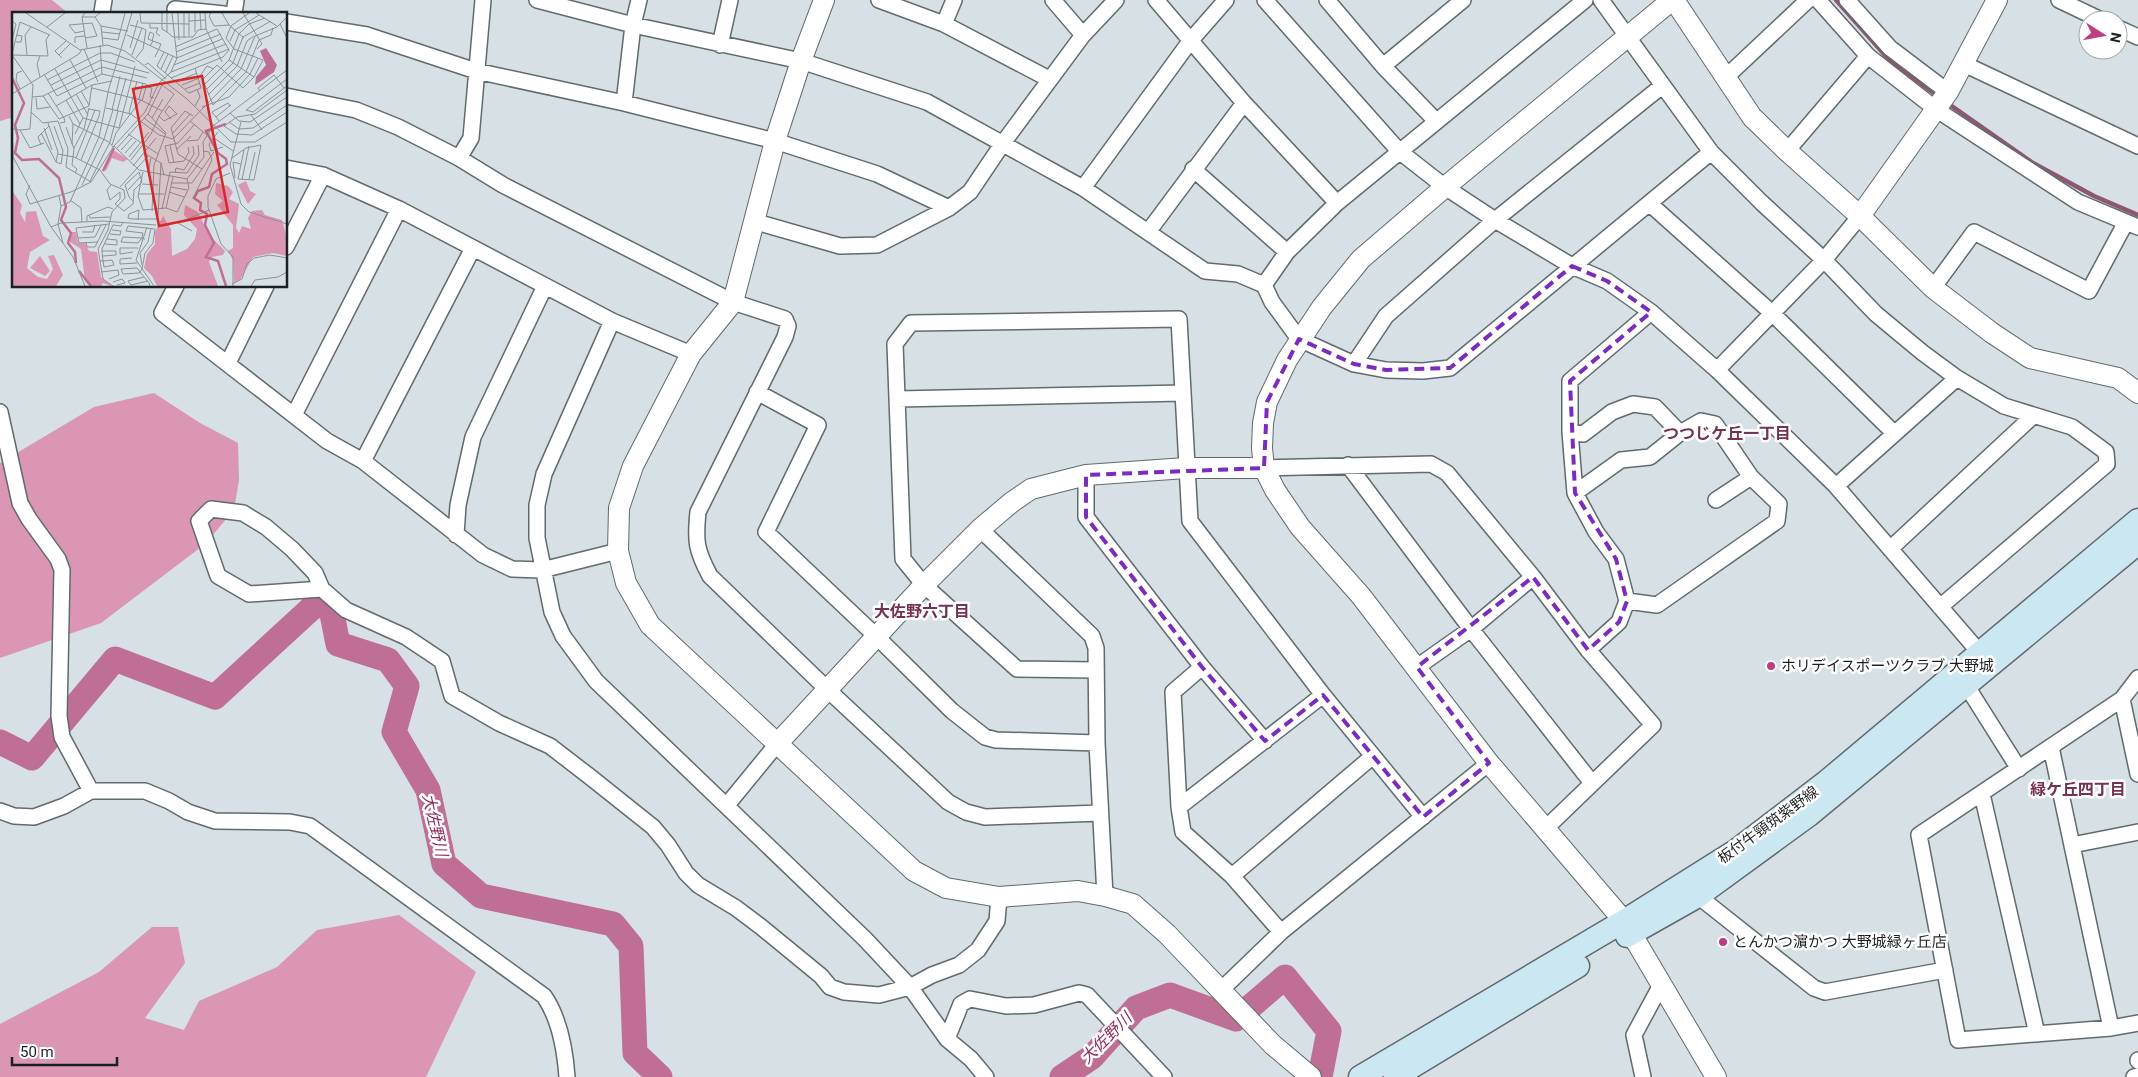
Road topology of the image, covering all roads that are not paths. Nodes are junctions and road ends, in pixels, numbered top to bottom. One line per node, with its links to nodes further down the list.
1 (483, 0): 38 (street)
2 (537, 0): 22 (street)
3 (639, 0): 29 (street)
4 (730, 0): 33 (street)
5 (824, 0): 35 (street)
6 (879, 0): 28 (street)
7 (954, 0): 28 (street)
8 (1053, 0): 30 (street)
9 (1116, 0): 30 (street)
10 (1156, 0): 32 (street)
11 (1226, 0): 32 (street)
12 (1265, 0): 51 (street)
13 (1463, 0): 37 (street)
14 (1585, 0): 47 (street)
15 (1601, 0): 31 (street)
16 (1673, 0): 31 (street); 39 (street)
17 (1808, 0): 39 (street)
18 (1818, 0): 34 (street)
19 (1847, 0): 42 (street)
20 (1997, 0): 36 (street)
21 (2059, 0): 25 (street)
22 (559, 3): 29 (street)
23 (1335, 3): 37 (street)
24 (175, 9): 26 (street)
25 (2080, 10)
26 (204, 12)
27 (288, 22): 38 (street)
28 (944, 24): 40 (street)
29 (633, 26): 33 (street); 45 (street)
30 (1082, 35): 40 (street)
31 (1628, 35): 41 (street); 58 (street)
32 (1191, 40): 44 (street); 59 (street)
33 (720, 45): 35 (street)
34 (1868, 56): 46 (street); 52 (street)
35 (801, 61): 48 (street); 49 (street)
36 (1964, 64): 42 (street); 50 (street)
37 (1382, 66): 47 (street)
38 (476, 71): 45 (street); 54 (street)
39 (1725, 78): 52 (street)
40 (1049, 79): 49 (street)
41 (1662, 86): 53 (street); 65 (street)
42 (1948, 92): 46 (street)
43 (288, 96): 54 (street)
44 (1244, 102): 56 (street); 60 (street)
45 (624, 103): 48 (street)
46 (1936, 110): 64 (street); 67 (street)
47 (1436, 121): 51 (street)
48 (775, 141): 62 (street); 66 (street)
49 (1003, 143): 59 (street); 62 (street)
50 (2138, 146)
51 (1399, 151): 58 (street); 60 (street)
52 (1787, 151): 64 (street)
53 (1711, 152): 61 (street); 72 (street)
54 (460, 158): 79 (street)
55 (288, 168): 57 (street)
56 (1193, 170): 68 (street); 71 (street)
57 (323, 175): 63 (street); 69 (street)
58 (1445, 186): 65 (street); 83 (street)
59 (1083, 188): 68 (street)
60 (1337, 203): 71 (street)
61 (1650, 204): 73 (street); 81 (street)
62 (949, 208): 66 (street)
63 (399, 209): 70 (street); 94 (street)
64 (1860, 216): 72 (street); 78 (street)
65 (1495, 220): 73 (street); 86 (street)
66 (753, 221): 79 (street)
67 (2132, 224): 78 (street)
68 (1148, 232): 74 (street)
69 (288, 243)
70 (473, 248): 75 (street); 99 (street)
71 (1287, 252): 74 (street)
72 (1824, 260): 81 (street); 88 (street)
73 (1572, 266): 80 (street); 86 (street)
74 (1264, 285): 83 (street)
75 (545, 286): 82 (street); 110 (street)
76 (175, 288): 85 (street)
77 (265, 288): 85 (street)
78 (1933, 288): 91 (street)
79 (733, 302): 84 (street); 89 (street)
80 (1651, 312): 87 (street); 96 (street)
81 (1772, 314): 87 (street); 98 (street)
82 (612, 321): 84 (street); 114 (street)
83 (1299, 339): 86 (street); 102 (street)
84 (691, 354): 113 (street)
85 (228, 363): 94 (street)
86 (1354, 364)
87 (1717, 370): 105 (street)
88 (1957, 378): 95 (street); 98 (street)
89 (756, 392): 121 (street); 129 (street)
90 (1183, 393): 92 (street); 92 (street); 101 (street)
91 (2138, 393)
92 (897, 399): 116 (street)
93 (0, 412): 141 (street)
94 (294, 415): 99 (street)
95 (2033, 416): 112 (street); 119 (street)
96 (1570, 432): 97 (street); 106 (street)
97 (1680, 433): 104 (street); 106 (street)
98 (1894, 434): 105 (street)
99 (363, 461): 110 (street)
100 (1348, 465): 102 (street); 115 (street); 120 (street)
101 (1186, 468): 102 (street); 103 (street); 130 (street)
102 (1264, 468): 124 (street)
103 (1086, 475): 109 (street); 125 (street)
104 (1751, 477): 107 (street); 118 (street)
105 (1836, 486): 112 (street)
106 (1575, 493): 118 (street)
107 (1716, 500)
108 (2138, 520): 123 (main road, 板付牛頸筑紫野線)
109 (980, 529): 116 (street); 126 (street)
110 (456, 535): 114 (street)
111 (2138, 543): 127 (main road, 板付牛頸筑紫野線)
112 (1890, 549): 119 (street)
113 (618, 551): 114 (street); 134 (street)
114 (542, 570): 143 (street)
115 (1533, 577): 120 (street); 122 (street)
116 (924, 585): 121 (street); 126 (street)
117 (322, 589): 117 (street); 159 (street)
118 (1627, 601): 122 (street)
119 (1940, 607): 123 (street)
120 (1471, 629): 124 (street); 140 (street)
121 (877, 636): 129 (street); 133 (street)
122 (1588, 650): 140 (street)
123 (1980, 653): 127 (main road, 板付牛頸筑紫野線)
124 (1417, 667): 137 (street)
125 (1202, 668): 132 (street); 144 (street)
126 (1096, 670): 133 (street)
127 (1962, 678): 138 (street); 153 (main road, 板付牛頸筑紫野線); 155 (main road, 板付牛頸筑紫野線)
128 (2138, 678): 131 (street)
129 (828, 690): 134 (street); 146 (street)
130 (1323, 695): 132 (street); 136 (street)
131 (2122, 699): 135 (street); 139 (street)
132 (1265, 741): 144 (street)
133 (1097, 742): 146 (street)
134 (777, 744): 143 (street); 154 (street)
135 (2051, 747): 138 (street); 150 (street)
136 (1373, 756): 147 (street); 151 (street)
137 (1489, 763): 147 (street); 148 (street)
138 (2019, 769): 142 (street)
139 (2138, 774)
140 (1592, 783): 148 (street)
141 (91, 791): 145 (street); 167 (street)
142 (1982, 794): 157 (street); 163 (street)
143 (727, 805): 159 (street)
144 (1179, 807): 151 (street)
145 (0, 811)
146 (1100, 813): 152 (street)
147 (1423, 817): 156 (street)
148 (1546, 828): 155 (street)
149 (2138, 832): 150 (street)
150 (2072, 845): 162 (street)
151 (1232, 876): 156 (street)
152 (1105, 896): 154 (street); 160 (street)
153 (1698, 896): 155 (main road, 板付牛頸筑紫野線); 157 (street)
154 (999, 897): 159 (street)
155 (1628, 927): 158 (street); 170 (main road, 板付牛頸筑紫野線); 171 (main road, 板付牛頸筑紫野線)
156 (1281, 932): 160 (street)
157 (1945, 970): 163 (street)
158 (1662, 983): 172 (street); 173 (street)
159 (910, 987): 164 (street)
160 (1222, 994): 169 (street)
161 (2138, 1023): 162 (street)
162 (2110, 1028): 163 (street)
163 (2037, 1034)
164 (947, 1039): 165 (street); 168 (street)
165 (1162, 1076)
166 (2138, 1076): 174 (street)
167 (567, 1077)
168 (986, 1077)
169 (1312, 1077)
170 (1360, 1077)
171 (1395, 1077)
172 (1643, 1077)
173 (1716, 1077)
174 (2134, 1077)

